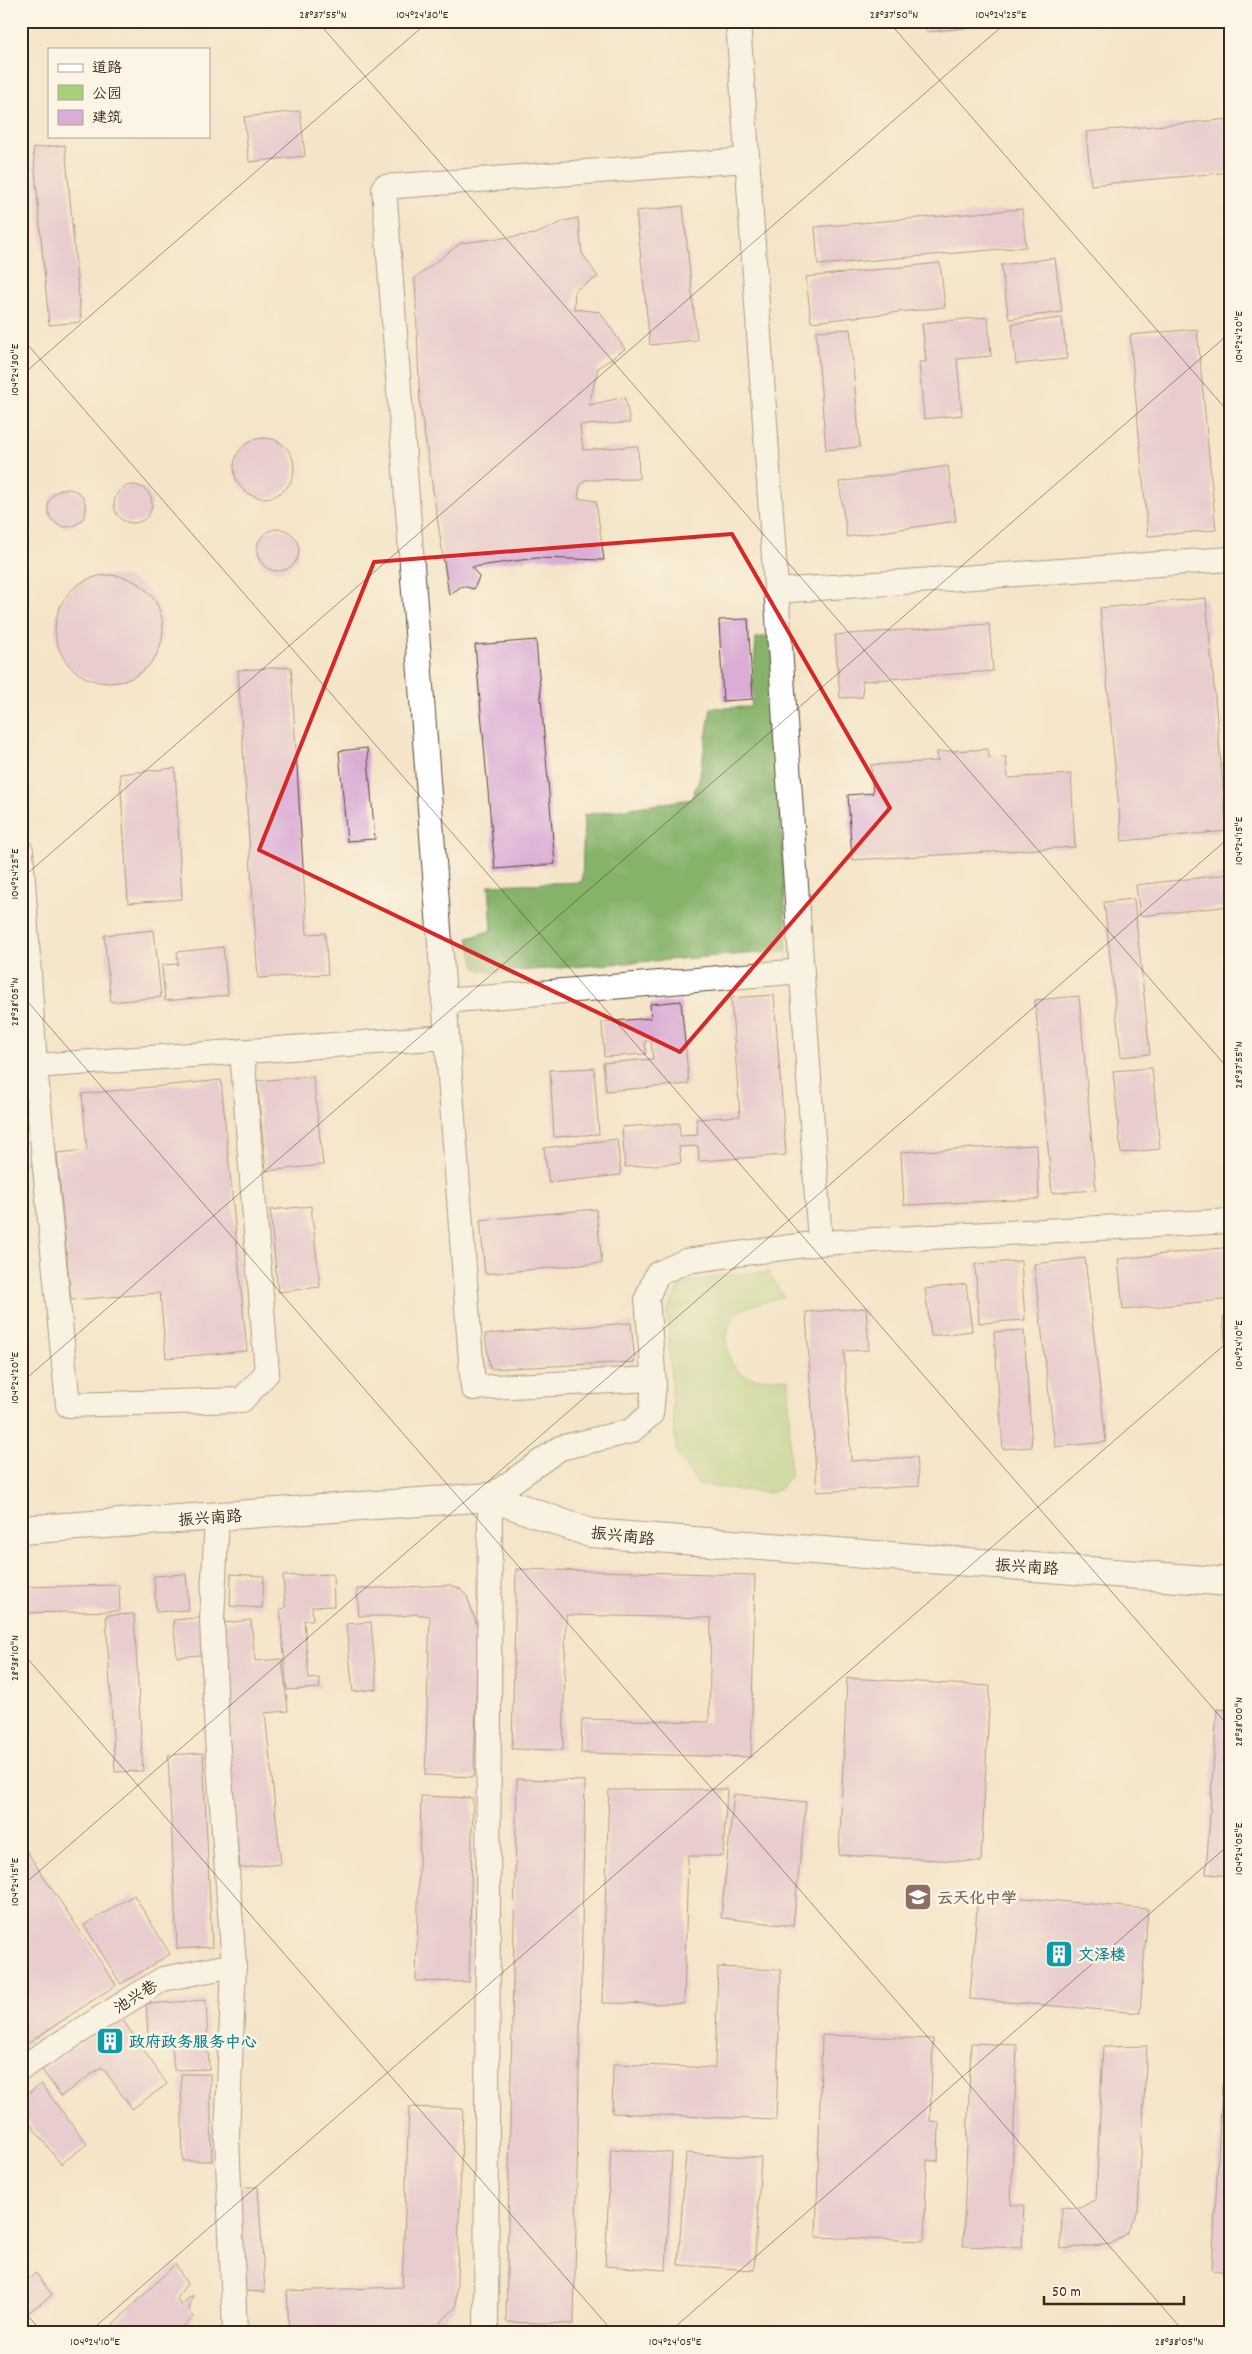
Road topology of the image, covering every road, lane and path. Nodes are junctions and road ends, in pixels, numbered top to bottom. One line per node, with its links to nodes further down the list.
1 (738, 21): 2 (street)
2 (748, 160): 4 (street); 7 (street)
3 (1231, 559): 4 (street)
4 (776, 591): 6 (street)
5 (21, 851): 10 (street)
6 (802, 971): 7 (street); 12 (street)
7 (444, 1001): 8 (street)
8 (447, 1037): 9 (street); 13 (street)
9 (242, 1051): 10 (street); 10 (street)
10 (28, 1067)
11 (1231, 1221): 12 (street)
12 (820, 1243): 13 (street)
13 (653, 1379): 14 (street)
14 (490, 1497): 15 (main road, 振兴南路); 17 (main road, 振兴南路); 21 (street)
15 (217, 1517): 16 (main road, 振兴南路); 18 (street)
16 (21, 1530)
17 (1231, 1582)
18 (234, 1964): 19 (street, 池兴巷); 20 (street)
19 (21, 2068)
20 (235, 2333)
21 (486, 2333)

